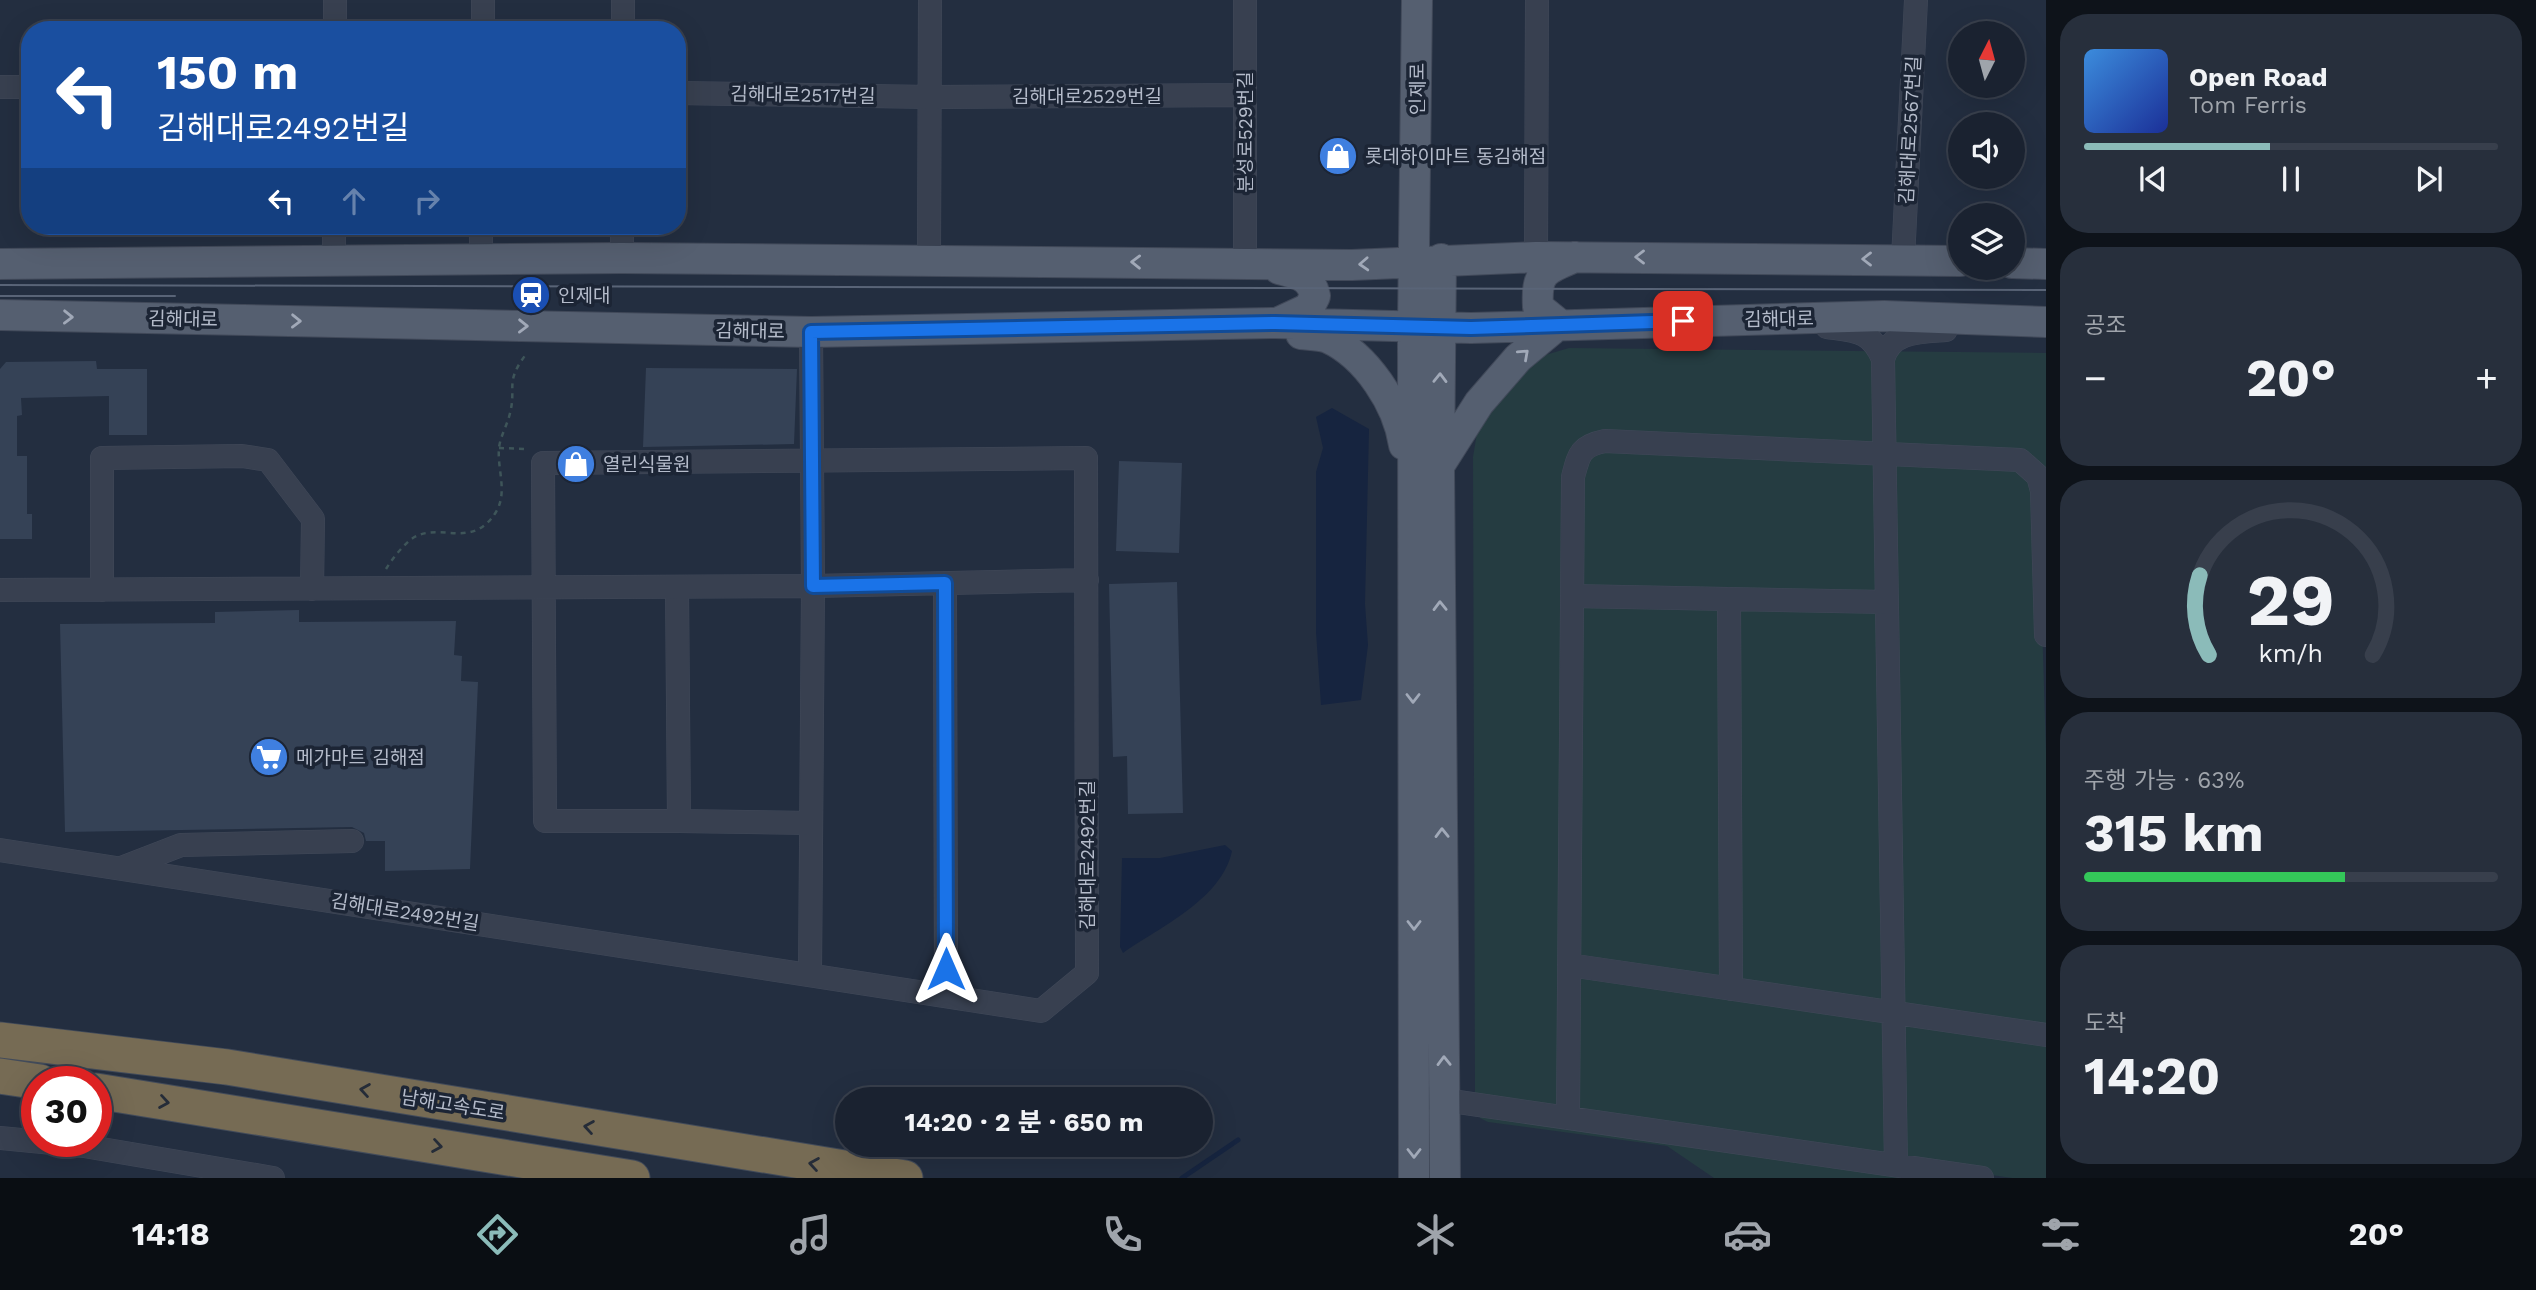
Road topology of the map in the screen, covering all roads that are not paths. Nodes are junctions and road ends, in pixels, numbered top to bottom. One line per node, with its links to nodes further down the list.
1 (335, 0): 9 (street)
2 (483, 0): 10 (street)
3 (623, 0): 11 (street)
4 (930, 0): 16 (street)
5 (1245, 0): 15 (street, 분성로529번길)
6 (1417, 0): 26 (main road, 인제로)
7 (1537, 0): 20 (street)
8 (1916, 0): 24 (street, 김해대로2567번길)
9 (335, 21)
10 (483, 21)
11 (623, 21)
12 (0, 87): 13 (street)
13 (21, 87)
14 (686, 93): 16 (street, 김해대로2517번길)
15 (1245, 95): 16 (street, 김해대로2529번길); 31 (street, 분성로529번길)
16 (930, 97): 23 (street)
17 (334, 235): 28 (street)
18 (481, 235): 25 (street)
19 (622, 235): 22 (street)
20 (1536, 257): 21 (main road); 26 (main road)
21 (1575, 257): 24 (main road, one-way to 21); 38 (main road)
22 (622, 258): 23 (main road); 25 (main road)
23 (929, 259): 31 (main road, one-way to 23)
24 (1903, 259): 27 (main road)
25 (481, 260): 28 (main road)
26 (1428, 261): 31 (main road, one-way to 31); 39 (main road, 인제로)
27 (1948, 261)
28 (334, 262): 30 (main road)
29 (2025, 263): 32 (main road)
30 (0, 264)
31 (1252, 264): 35 (main road)
32 (2046, 264)
33 (0, 315): 40 (main road, 김해대로, one-way to 40)
34 (1683, 321): 36 (main road, 김해대로); 38 (main road, 김해대로); 41 (street)
35 (1275, 323): 37 (main road, 김해대로); 39 (main road, 김해대로)
36 (2046, 323): 41 (street)
37 (1235, 324): 40 (main road, 김해대로); 45 (main road)
38 (1559, 324): 39 (main road, 김해대로); 44 (main road, one-way to 38)
39 (1427, 328): 44 (main road, one-way to 39); 45 (main road)
40 (811, 332): 43 (street)
41 (1882, 359): 42 (street)
42 (1884, 453): 54 (street); 56 (street); 57 (street)
43 (812, 459): 46 (street, 김해대로2492번길); 48 (street); 49 (street, 김해대로2492번길)
44 (1439, 467): 76 (main road, one-way to 44)
45 (1413, 506): 75 (main road, one-way to 75)
46 (1087, 580): 47 (street); 66 (street, 김해대로2492번길)
47 (945, 583): 48 (street); 66 (street)
48 (813, 586): 50 (street); 59 (street)
49 (544, 587): 50 (street); 51 (street); 58 (street, 김해대로2492번길)
50 (677, 587): 58 (street)
51 (312, 589): 53 (street); 53 (street)
52 (0, 590): 53 (street)
53 (102, 590)
54 (1572, 596): 55 (street); 63 (street)
55 (1729, 599): 56 (street); 65 (street)
56 (1886, 602): 67 (street)
57 (2046, 635)
58 (679, 821): 59 (street, 김해대로2492번길)
59 (811, 823): 64 (street)
60 (352, 841): 62 (street)
61 (0, 850): 62 (street, 김해대로2492번길)
62 (121, 869): 64 (street, 김해대로2492번길)
63 (1569, 965): 65 (street); 77 (street)
64 (810, 975): 66 (street, 김해대로2492번길)
65 (1731, 989): 67 (street)
66 (946, 996)
67 (1893, 1013): 69 (street); 79 (street)
68 (0, 1023): 71 (highway)
69 (2046, 1035)
70 (0, 1040): 71 (highway, 남해고속도로)
71 (227, 1067): 82 (highway, 남해고속도로, one-way to 71)
72 (0, 1076): 73 (highway)
73 (21, 1079)
74 (112, 1094): 81 (highway, one-way to 81)
75 (1414, 1096): 76 (street); 83 (main road, one-way to 83)
76 (1444, 1100): 77 (street); 84 (main road)
77 (1568, 1116): 79 (street)
78 (0, 1138): 80 (street)
79 (1896, 1165): 85 (street)
80 (273, 1178)
81 (632, 1178)
82 (905, 1178)
83 (1414, 1178)
84 (1445, 1178)
85 (1983, 1178)

